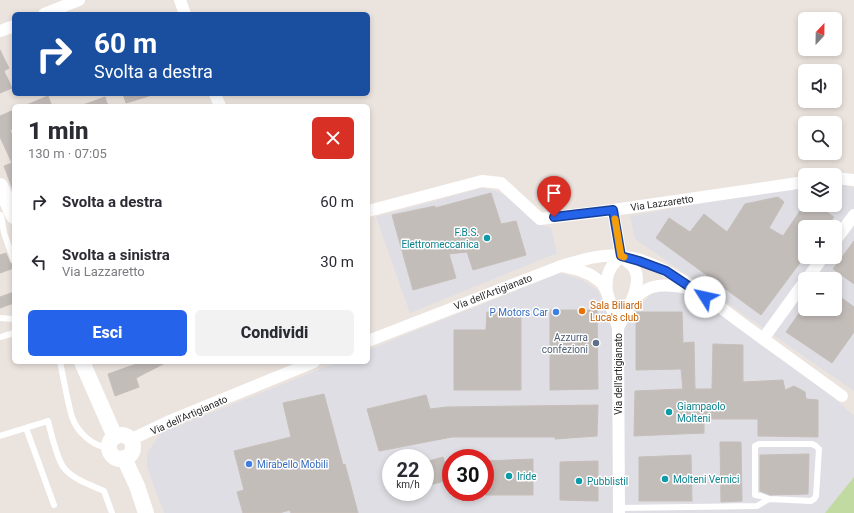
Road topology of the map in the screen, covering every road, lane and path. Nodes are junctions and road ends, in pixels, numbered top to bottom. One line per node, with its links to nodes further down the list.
1 (79, 0): 3 (street)
2 (180, 0): 5 (street)
3 (60, 3): 4 (street)
4 (47, 12)
5 (184, 12)
6 (12, 27): 7 (street)
7 (0, 32)
8 (842, 179): 9 (street)
9 (854, 180)
10 (798, 183): 13 (street, Via Lazzaretto)
11 (0, 186): 14 (main road)
12 (370, 210): 13 (street, Via Lazzaretto)
13 (613, 210): 18 (street)
14 (6, 212): 17 (lane)
15 (854, 215): 16 (street)
16 (842, 231)
17 (12, 255)
18 (621, 256): 19 (street, Via dell'Artigianato); 20 (street, Via dell'Artigianato); 22 (street); 23 (street, Via dell'Artigianato)
19 (561, 266): 22 (street, Via dell'artigianato); 30 (street, Via dell'Artigianato)
20 (694, 289): 23 (street, Via dell'Artigianato); 29 (street, Via dell'Artigianato)
21 (798, 291): 29 (street)
22 (607, 292): 26 (street, Via dell'artigianato)
23 (627, 309): 26 (street, Via dell'Artigianato)
24 (0, 318): 25 (lane)
25 (12, 319)
26 (618, 328): 42 (street, Via dell'artigianato)
27 (12, 334): 28 (lane)
28 (0, 337)
29 (763, 339): 34 (street, Via dell'Artigianato)
30 (370, 340)
31 (60, 364): 38 (lane)
32 (83, 364): 38 (main road)
33 (309, 364): 37 (street, Via dell'Artigianato)
34 (842, 396)
35 (26, 428): 36 (lane); 41 (lane); 43 (lane)
36 (0, 436)
37 (130, 440): 38 (main road); 39 (main road)
38 (112, 442): 39 (main road)
39 (124, 458): 44 (main road)
40 (768, 499): 40 (lane); 42 (lane)
41 (54, 505)
42 (619, 510)
43 (112, 513)
44 (146, 513)

